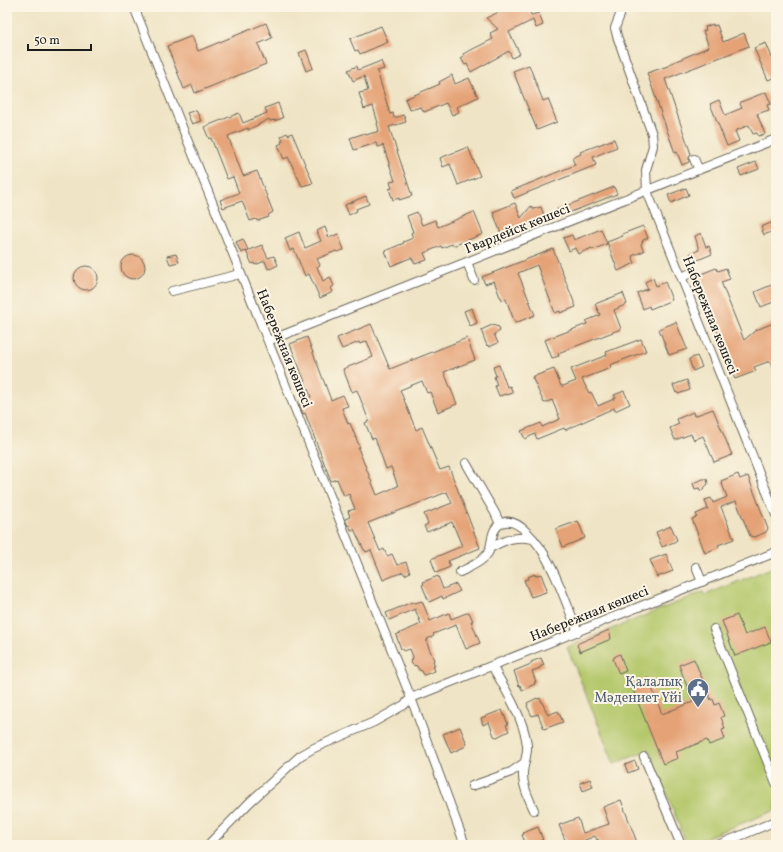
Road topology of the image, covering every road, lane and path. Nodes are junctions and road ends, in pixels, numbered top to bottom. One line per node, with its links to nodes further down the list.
1 (134, 7): 9 (street, Набережная көшесі)
2 (620, 15): 6 (street, Набережная көшесі)
3 (776, 139): 5 (street, Гвардейск көшесі)
4 (694, 159): 5 (street)
5 (699, 170): 6 (street, Гвардейск көшесі)
6 (647, 191): 7 (street, Гвардейск көшесі); 10 (street, Набережная көшесі)
7 (467, 262): 11 (street); 13 (street, Гвардейск көшесі)
8 (693, 272): 10 (street)
9 (240, 274): 12 (street); 13 (street, Набережная көшесі)
10 (682, 277): 15 (street, Набережная көшесі)
11 (474, 280)
12 (172, 291)
13 (268, 341): 26 (street, Набережная көшесі)
14 (466, 463): 16 (street)
15 (776, 515)
16 (500, 524): 17 (street); 18 (street)
17 (532, 539): 18 (street); 24 (street)
18 (490, 548): 21 (street)
19 (776, 552): 22 (street, Набережная көшесі)
20 (696, 567): 22 (street)
21 (460, 572)
22 (702, 582): 24 (street, Набережная көшесі)
23 (714, 629): 29 (street)
24 (578, 632): 25 (street, Набережная көшесі)
25 (492, 666): 26 (street, Набережная көшесі); 28 (street)
26 (411, 698): 33 (street); 34 (street, Набережная көшесі)
27 (644, 757): 35 (street)
28 (524, 763): 30 (street); 31 (street)
29 (776, 783)
30 (472, 786)
31 (534, 810)
32 (776, 821): 36 (street)
33 (208, 845)
34 (466, 845)
35 (681, 845)
36 (718, 845)

